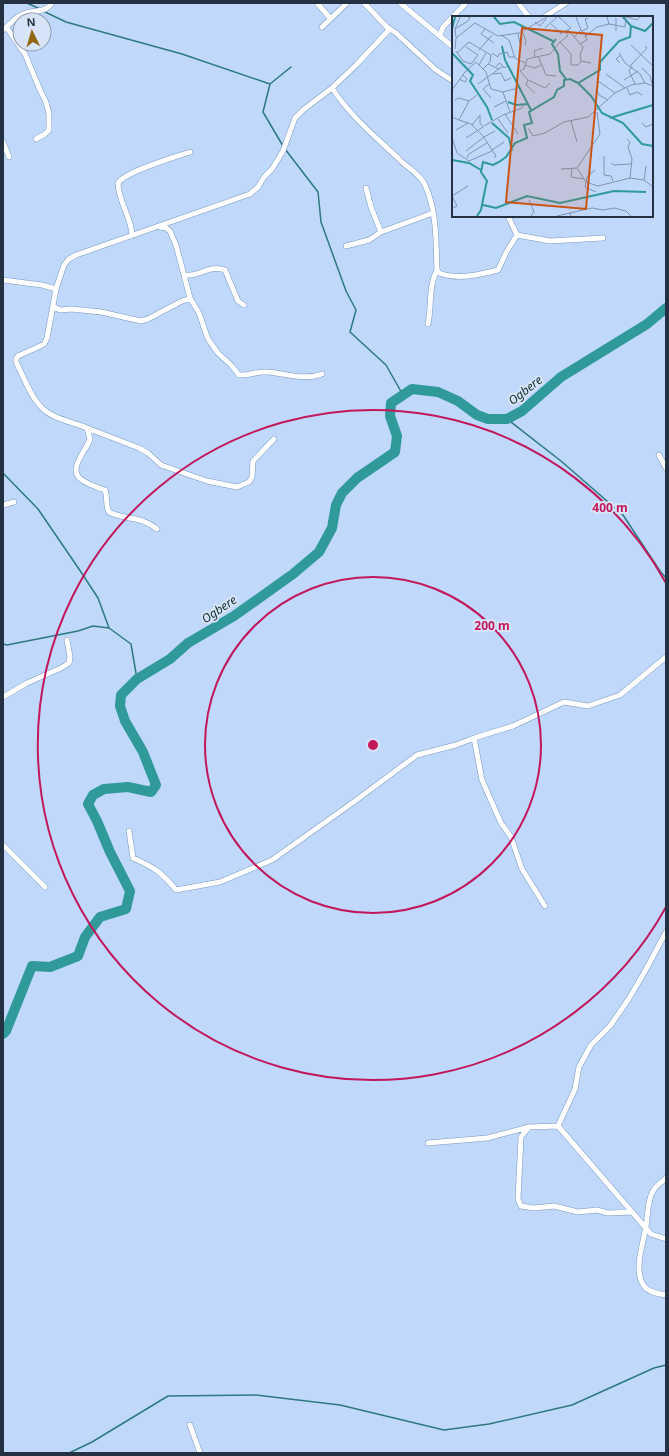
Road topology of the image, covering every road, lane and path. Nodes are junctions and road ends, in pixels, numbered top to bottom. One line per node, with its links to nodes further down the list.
1 (317, 3): 12 (street)
2 (347, 3): 12 (street)
3 (364, 3): 15 (street)
4 (400, 3): 17 (street)
5 (466, 3): 9 (street)
6 (518, 3): 10 (street)
7 (566, 3): 11 (street)
8 (51, 4): 16 (street)
9 (454, 16)
10 (528, 16)
11 (546, 16)
12 (330, 18): 14 (street)
13 (452, 18): 17 (street)
14 (322, 26)
15 (388, 27): 19 (street); 20 (street)
16 (5, 29): 21 (street)
17 (440, 35): 18 (street)
18 (452, 46)
19 (452, 80)
20 (332, 88): 26 (street); 28 (street)
21 (36, 140)
22 (3, 142): 24 (street)
23 (190, 152): 31 (street)
24 (9, 157)
25 (366, 188): 29 (street)
26 (433, 213): 29 (street); 34 (street)
27 (508, 217): 30 (street)
28 (159, 226): 31 (street); 35 (street)
29 (381, 232): 33 (street)
30 (517, 235): 32 (street); 34 (street)
31 (132, 236): 37 (street)
32 (603, 238)
33 (346, 246)
34 (437, 270): 41 (street)
35 (185, 275): 38 (street); 39 (street)
36 (3, 280): 37 (street)
37 (56, 289): 40 (street)
38 (190, 298): 40 (street); 42 (street)
39 (244, 305)
40 (54, 306): 43 (street)
41 (428, 324)
42 (322, 374)
43 (87, 428): 44 (street); 49 (street)
44 (274, 439)
45 (659, 455): 46 (street)
46 (666, 468)
47 (14, 502): 48 (street)
48 (3, 505)
49 (157, 529)
50 (67, 640): 52 (street)
51 (666, 657): 53 (street)
52 (3, 697)
53 (474, 738): 54 (street); 57 (street)
54 (129, 831)
55 (3, 846): 56 (street)
56 (45, 887)
57 (545, 906)
58 (666, 932): 59 (street)
59 (558, 1126): 60 (street); 63 (street)
60 (529, 1127): 61 (street); 63 (street)
61 (428, 1143)
62 (666, 1178): 64 (street)
63 (632, 1212): 64 (street)
64 (646, 1228): 65 (street); 66 (street)
65 (666, 1239)
66 (666, 1295)
67 (190, 1424): 68 (street)
68 (200, 1453)

